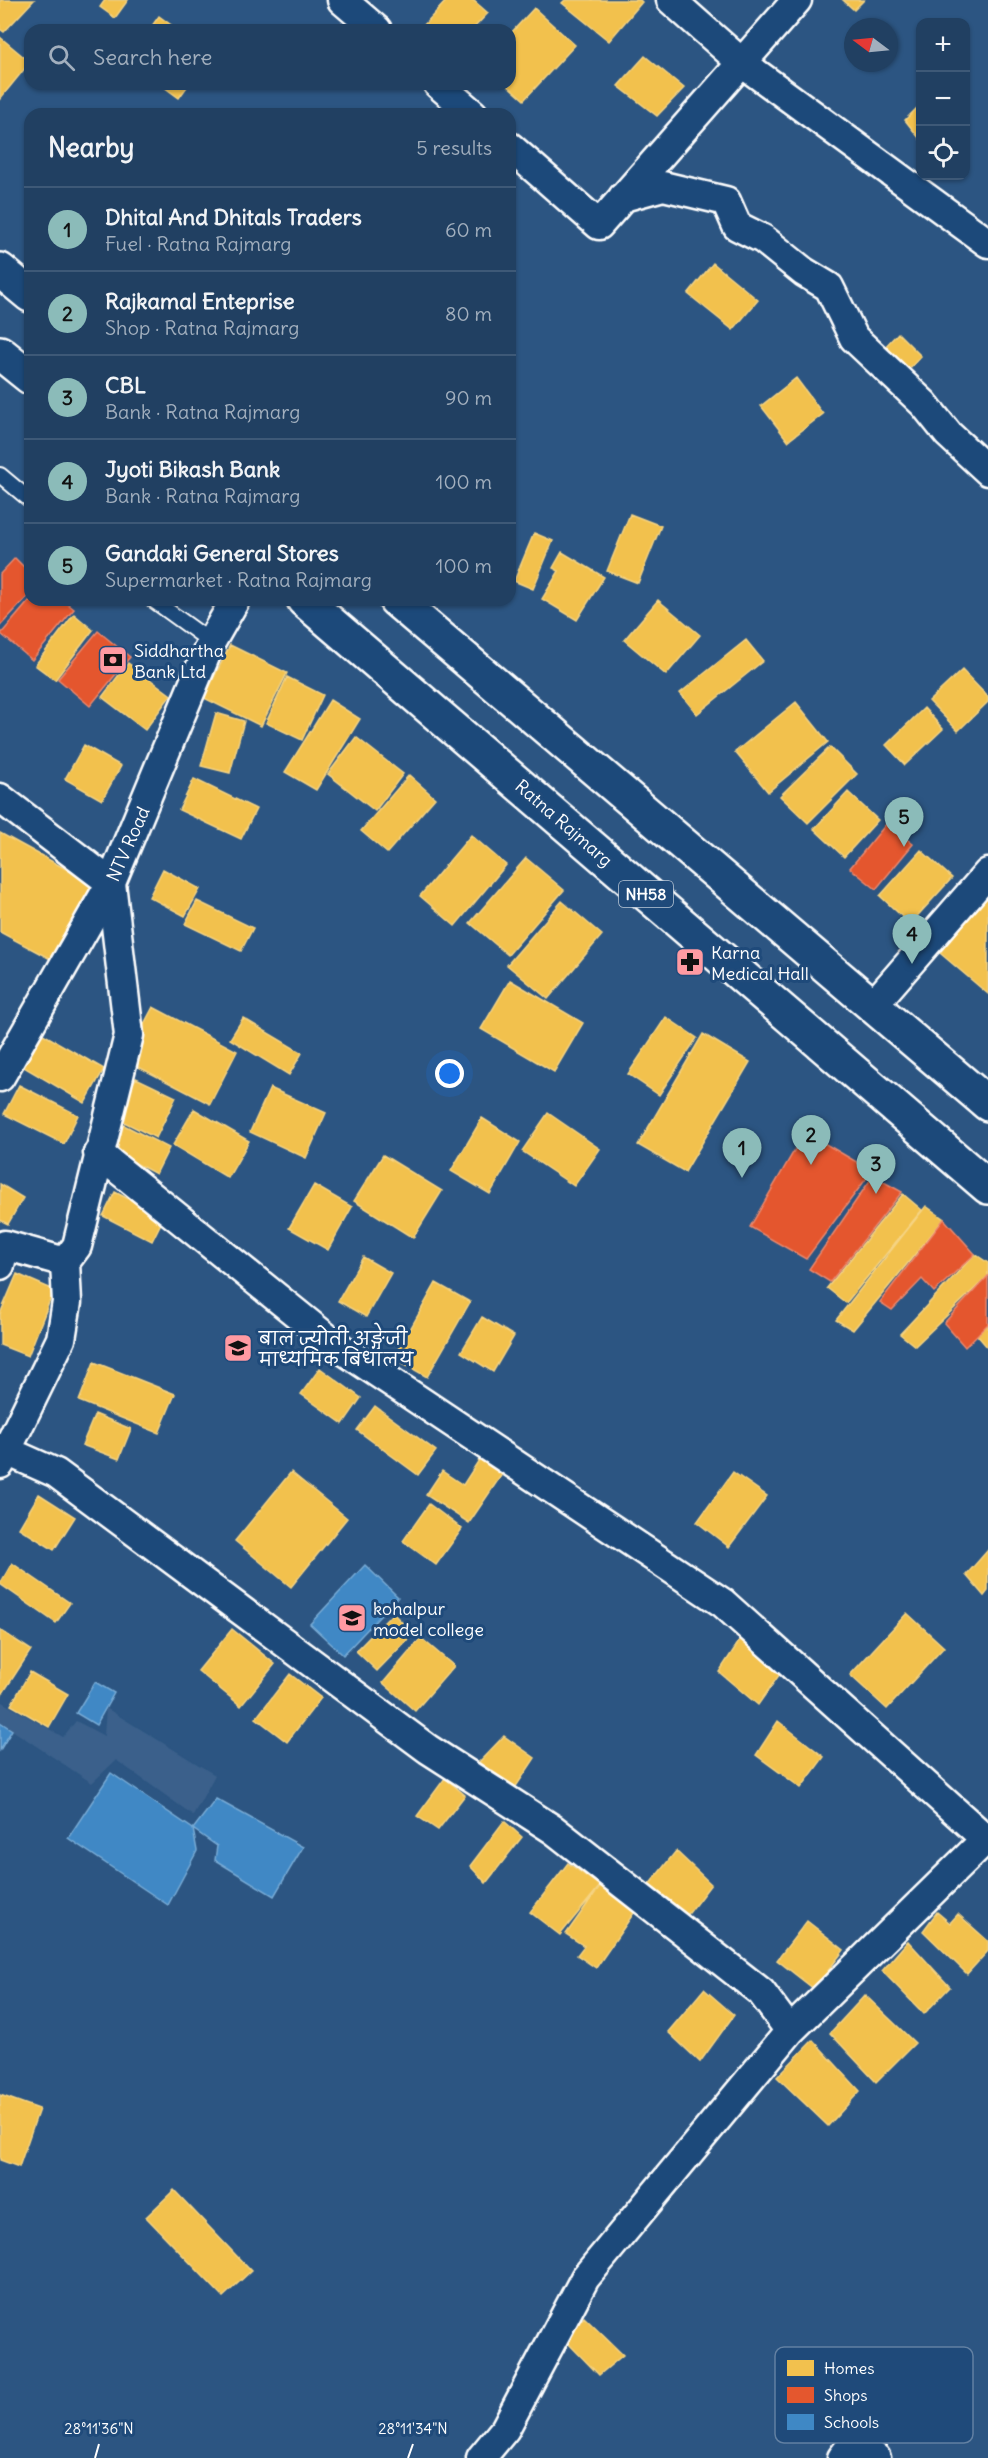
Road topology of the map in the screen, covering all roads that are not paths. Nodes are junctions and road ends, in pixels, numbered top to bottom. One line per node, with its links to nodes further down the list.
1 (342, 0): 4 (street)
2 (671, 0): 5 (street)
3 (797, 0): 5 (street)
4 (370, 24)
5 (741, 63): 9 (street); 10 (street)
6 (445, 90): 7 (street)
7 (466, 108)
8 (516, 152): 9 (street)
9 (623, 197): 15 (street)
10 (988, 243)
11 (0, 270): 12 (highway)
12 (24, 290)
13 (0, 353): 14 (highway)
14 (24, 372)
15 (988, 471)
16 (0, 475): 17 (lane)
17 (24, 495)
18 (161, 606): 22 (lane)
19 (232, 606): 22 (street, NTV Road)
20 (311, 606): 30 (highway, Ratna Rajmarg / NH58)
21 (403, 606): 26 (highway)
22 (211, 642): 25 (street, NTV Road)
23 (0, 798): 25 (street)
24 (988, 873): 26 (street)
25 (111, 883): 27 (street, NTV Road); 29 (street)
26 (873, 1005): 28 (highway)
27 (0, 1077)
28 (988, 1104)
29 (98, 1154): 32 (street); 34 (street)
30 (988, 1187)
31 (2, 1251): 32 (street)
32 (64, 1262): 33 (street)
33 (2, 1455): 35 (street)
34 (987, 1840): 35 (street)
35 (790, 2031): 38 (street)
36 (853, 2443): 39 (street)
37 (855, 2443): 40 (street)
38 (481, 2458)
39 (842, 2458)
40 (876, 2458)

